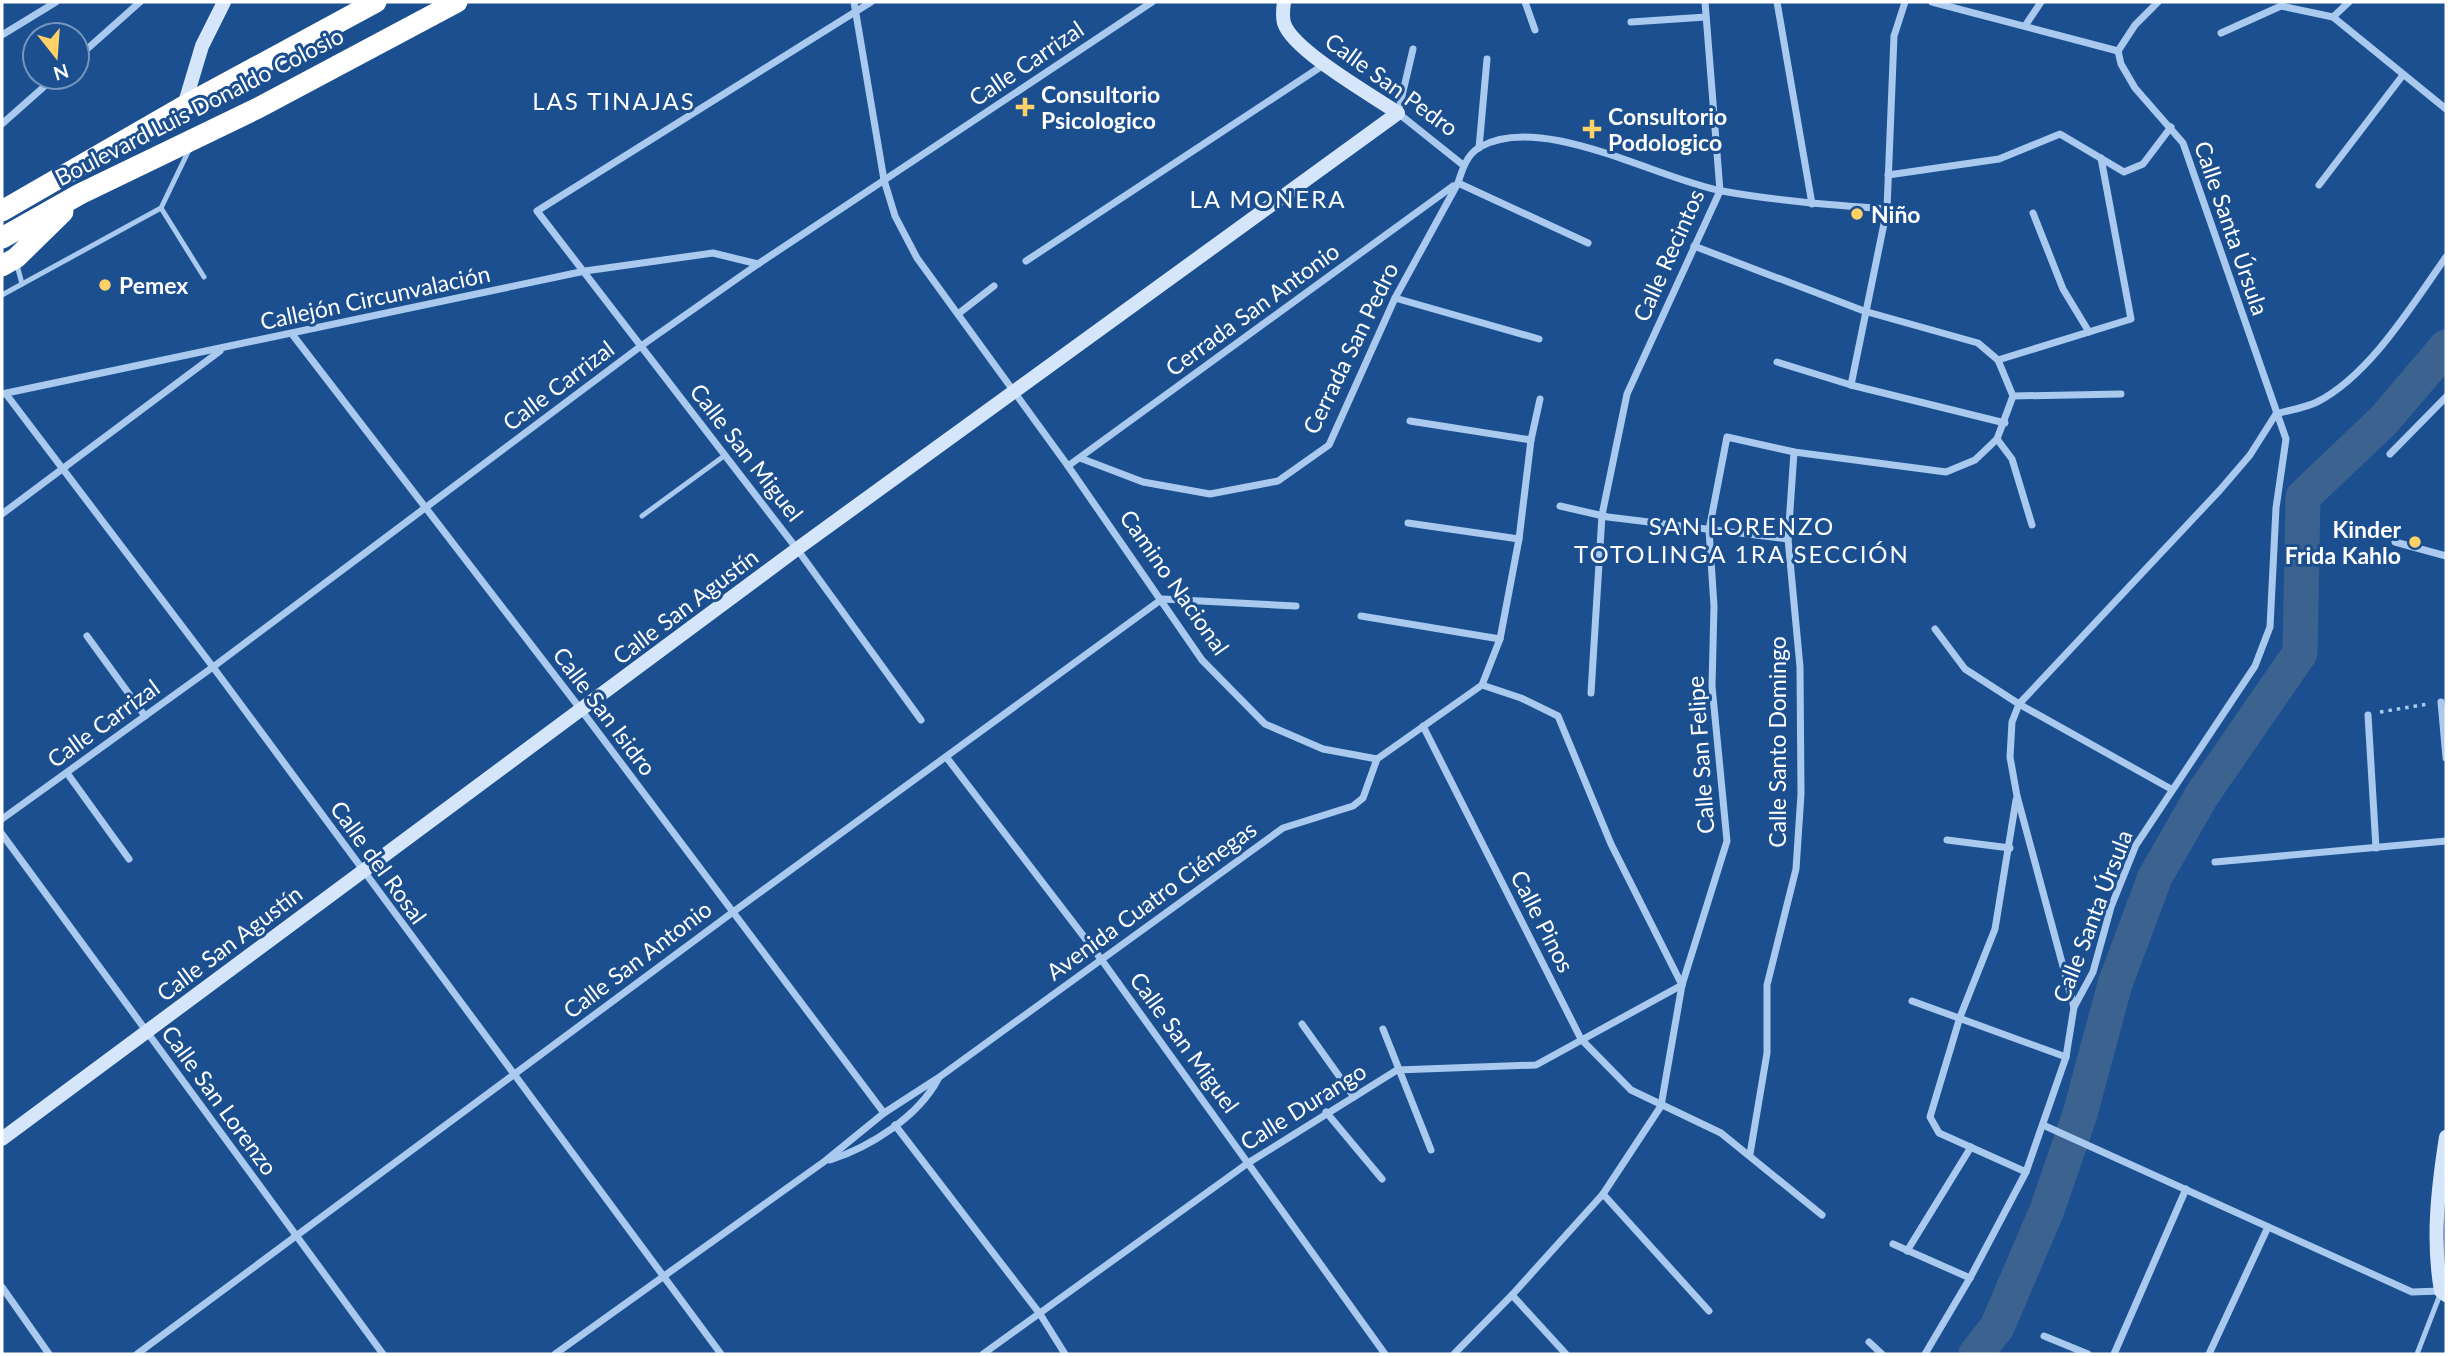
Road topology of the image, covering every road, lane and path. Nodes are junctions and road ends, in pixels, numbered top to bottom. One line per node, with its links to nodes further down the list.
1 (56, 2): 25 (street)
2 (140, 2): 26 (street)
3 (224, 2): 33 (street)
4 (376, 2): 33 (highway, Boulevard Luis Donaldo Colosio)
5 (457, 2): 38 (highway, Boulevard Luis Donaldo Colosio)
6 (855, 2): 18 (street, Camino Nacional)
7 (871, 2): 18 (street)
8 (1152, 2): 43 (street, Calle Carrizal)
9 (1284, 2): 30 (street, Calle San Pedro)
10 (1525, 2): 23 (street)
11 (1705, 2): 19 (street, Calle Recintos)
12 (1777, 2): 48 (street)
13 (1905, 2): 42 (street)
14 (1931, 2): 22 (street)
15 (2040, 2): 22 (street)
16 (2158, 2): 28 (street)
17 (2349, 2): 20 (street)
18 (856, 12): 43 (street, Camino Nacional); 60 (street, Calle San Miguel)
19 (1706, 17): 21 (street); 46 (street, Calle Recintos)
20 (2333, 18): 24 (street); 31 (street)
21 (1631, 22)
22 (2025, 26): 28 (street)
23 (1535, 30)
24 (2221, 33)
25 (2, 35)
26 (91, 46)
27 (1413, 49): 35 (street)
28 (2118, 51): 37 (street, Calle Santa Úrsula)
29 (1487, 59): 39 (street)
30 (1325, 64): 35 (street, Calle San Pedro); 57 (street)
31 (2403, 75): 34 (street); 45 (street)
32 (39, 91): 36 (street)
33 (184, 106): 51 (highway, Boulevard Luis Donaldo Colosio)
34 (2446, 109)
35 (1398, 113): 41 (street, Calle San Pedro); 77 (street, Calle San Agustín)
36 (2, 124)
37 (2171, 127): 40 (street); 82 (street, Calle Santa Úrsula)
38 (194, 139): 47 (highway, Boulevard Luis Donaldo Colosio); 49 (lane)
39 (1479, 148): 41 (street); 46 (street)
40 (2101, 158): 42 (street); 68 (street)
41 (1463, 165): 44 (street, Cerrada San Pedro)
42 (1888, 175): 50 (street)
43 (884, 180): 59 (street, Calle Carrizal); 67 (street, Camino Nacional)
44 (1458, 183): 54 (street); 65 (street, Cerrada San Pedro); 90 (street, Cerrada San Antonio)
45 (2319, 185)
46 (1720, 191): 48 (street); 55 (street, Calle Recintos)
47 (80, 194): 53 (highway, Boulevard Luis Donaldo Colosio); 58 (highway)
48 (1812, 204): 50 (street)
49 (161, 208): 61 (lane); 62 (lane)
50 (1887, 209): 66 (street)
51 (2, 211)
52 (2033, 213): 68 (street)
53 (2, 238)
54 (1588, 243)
55 (1694, 246): 66 (street); 96 (street, Calle Recintos)
56 (2446, 257): 82 (street)
57 (1026, 261)
58 (9, 262): 62 (lane)
59 (758, 264): 60 (street, Callejón Circunvalación); 71 (street, Calle Carrizal)
60 (585, 271): 69 (street, Callejón Circunvalación); 71 (street, Calle San Miguel)
61 (204, 277)
62 (22, 284): 64 (lane)
63 (994, 286): 67 (street)
64 (2, 295)
65 (1395, 298): 70 (street); 90 (street, Cerrada San Pedro)
66 (1864, 312): 73 (street); 75 (street)
67 (958, 314): 77 (street, Camino Nacional)
68 (2089, 332): 73 (street)
69 (292, 334): 72 (street, Callejón Circunvalación); 94 (street, Calle San Isidro)
70 (1539, 339)
71 (641, 346): 89 (street, Calle San Miguel); 94 (street, Calle Carrizal)
72 (221, 350): 76 (street, Callejón Circunvalación); 92 (street)
73 (1998, 360): 79 (street)
74 (1777, 362): 75 (street)
75 (1852, 385): 84 (street)
76 (4, 394): 92 (street, Calle del Rosal)
77 (1015, 394): 91 (street, Camino Nacional); 104 (street, Calle San Agustín)
78 (2121, 394): 79 (street)
79 (2013, 396): 84 (street)
80 (2446, 397): 88 (street)
81 (1540, 399): 86 (street)
82 (2276, 414): 116 (street); 126 (street, Calle Santa Úrsula)
83 (1410, 421): 86 (street)
84 (2005, 422): 85 (street)
85 (1997, 439): 87 (street); 99 (street)
86 (1531, 440): 101 (street)
87 (1794, 452): 100 (street, Calle San Felipe); 102 (street, Calle Santo Domingo)
88 (2390, 454)
89 (724, 456): 97 (lane); 104 (street, Calle San Miguel)
90 (1080, 458): 91 (street, Cerrada San Antonio)
91 (1069, 466): 106 (street, Camino Nacional)
92 (63, 470): 95 (street); 112 (street, Calle del Rosal)
93 (1560, 506): 96 (street)
94 (426, 509): 112 (street, Calle Carrizal); 117 (street, Calle San Isidro)
95 (2, 514)
96 (1602, 515): 100 (street); 114 (street, Calle Recintos)
97 (642, 516)
98 (1408, 523): 101 (street)
99 (2032, 525)
100 (1709, 530): 102 (street); 139 (street, Calle San Felipe)
101 (1519, 539): 111 (street)
102 (1788, 539): 161 (street, Calle Santo Domingo)
103 (2395, 542): 105 (street)
104 (797, 550): 117 (street, Calle San Agustín); 120 (street, Calle San Miguel)
105 (2446, 556)
106 (1162, 599): 107 (street); 122 (street, Calle San Antonio); 124 (street, Camino Nacional)
107 (1296, 606)
108 (1361, 616): 111 (street)
109 (1935, 629): 116 (street)
110 (87, 636): 119 (street)
111 (1500, 639): 113 (street)
112 (213, 667): 119 (street, Calle Carrizal); 136 (street, Calle del Rosal)
113 (1482, 685): 121 (street); 139 (street)
114 (1591, 693)
115 (2441, 702): 118 (path); 123 (street)
116 (2019, 704): 126 (street); 127 (street)
117 (582, 711): 136 (street, Calle San Agustín); 137 (street, Calle San Isidro)
118 (2368, 715): 133 (street)
119 (145, 716): 125 (street, Calle Carrizal)
120 (921, 720)
121 (1423, 726): 124 (street); 146 (street, Calle Pinos)
122 (947, 758): 137 (street, Calle San Antonio); 138 (street, Calle San Miguel)
123 (2446, 758)
124 (1377, 759): 138 (street, Avenida Cuatro Ciénegas)
125 (66, 773): 128 (street, Calle Carrizal); 134 (street)
126 (2171, 789): 141 (street, Calle Santa Úrsula)
127 (2017, 796): 132 (street); 141 (street)
128 (2, 819)
129 (2, 834): 145 (street, Calle San Lorenzo)
130 (1947, 840): 132 (street)
131 (2446, 841): 133 (street)
132 (2010, 848): 142 (street)
133 (2376, 848): 135 (street)
134 (130, 859)
135 (2215, 862)
136 (362, 872): 145 (street, Calle San Agustín); 149 (street, Calle del Rosal)
137 (733, 912): 149 (street, Calle San Antonio); 154 (street, Calle San Isidro)
138 (1101, 959): 150 (street, Avenida Cuatro Ciénegas); 163 (street, Calle San Miguel)
139 (1682, 985): 146 (street, Calle Durango); 152 (street, Calle San Felipe)
140 (1912, 1001): 142 (street)
141 (2074, 1007): 147 (street, Calle Santa Úrsula)
142 (1960, 1017): 147 (street); 159 (street)
143 (1302, 1024): 151 (street)
144 (1383, 1029): 148 (street)
145 (148, 1032): 158 (street, Calle San Agustín); 170 (street, Calle San Lorenzo)
146 (1581, 1039): 148 (street, Calle Durango); 152 (street, Calle Pinos)
147 (2066, 1057): 156 (street, Calle Santa Úrsula)
148 (1397, 1070): 151 (street, Calle Durango); 160 (street)
149 (514, 1075): 170 (street, Calle San Antonio); 173 (street, Calle del Rosal)
150 (938, 1078): 154 (street, Avenida Cuatro Ciénegas); 155 (street, Avenida Cuatro Ciénegas)
151 (1354, 1097): 153 (street, Calle Durango)
152 (1661, 1106): 161 (street, Calle Pinos); 167 (street)
153 (1326, 1112): 163 (street, Calle Durango); 165 (street)
154 (884, 1113): 162 (street, Avenida Cuatro Ciénegas)
155 (895, 1125): 162 (street, Avenida Cuatro Ciénegas); 179 (street)
156 (2043, 1125): 164 (street, Calle Santa Úrsula); 166 (street)
157 (2446, 1137): 176 (street)
158 (2, 1139)
159 (1971, 1147): 164 (street); 172 (street)
160 (1431, 1150)
161 (1749, 1154): 168 (street, Calle Pinos)
162 (825, 1161): 173 (street, Avenida Cuatro Ciénegas)
163 (1248, 1163): 179 (street, Calle Durango); 189 (street, Calle San Miguel)
164 (2026, 1172): 174 (street, Calle Santa Úrsula)
165 (1382, 1179)
166 (2186, 1189): 169 (street); 195 (street)
167 (1603, 1194): 177 (street); 178 (street)
168 (1822, 1215)
169 (2268, 1227): 176 (street); 196 (street)
170 (296, 1238): 183 (street, Calle San Antonio); 184 (street, Calle San Lorenzo)
171 (1893, 1244): 172 (street)
172 (1907, 1251): 174 (street)
173 (664, 1274): 185 (street, Avenida Cuatro Ciénegas); 186 (street, Calle del Rosal)
174 (1970, 1278): 193 (street, Calle Santa Úrsula)
175 (2, 1287): 182 (street)
176 (2444, 1293): 197 (lane)
177 (1512, 1295): 190 (street); 191 (street)
178 (1709, 1311)
179 (1040, 1314): 187 (street, Calle Durango); 188 (street)
180 (2044, 1336): 194 (street)
181 (1869, 1342): 192 (street)
182 (49, 1354)
183 (137, 1354)
184 (383, 1354)
185 (555, 1354)
186 (721, 1354)
187 (982, 1354)
188 (1065, 1354)
189 (1385, 1354)
190 (1454, 1354)
191 (1566, 1354)
192 (1882, 1354)
193 (1925, 1354)
194 (2088, 1354)
195 (2114, 1354)
196 (2209, 1354)
197 (2417, 1354)

